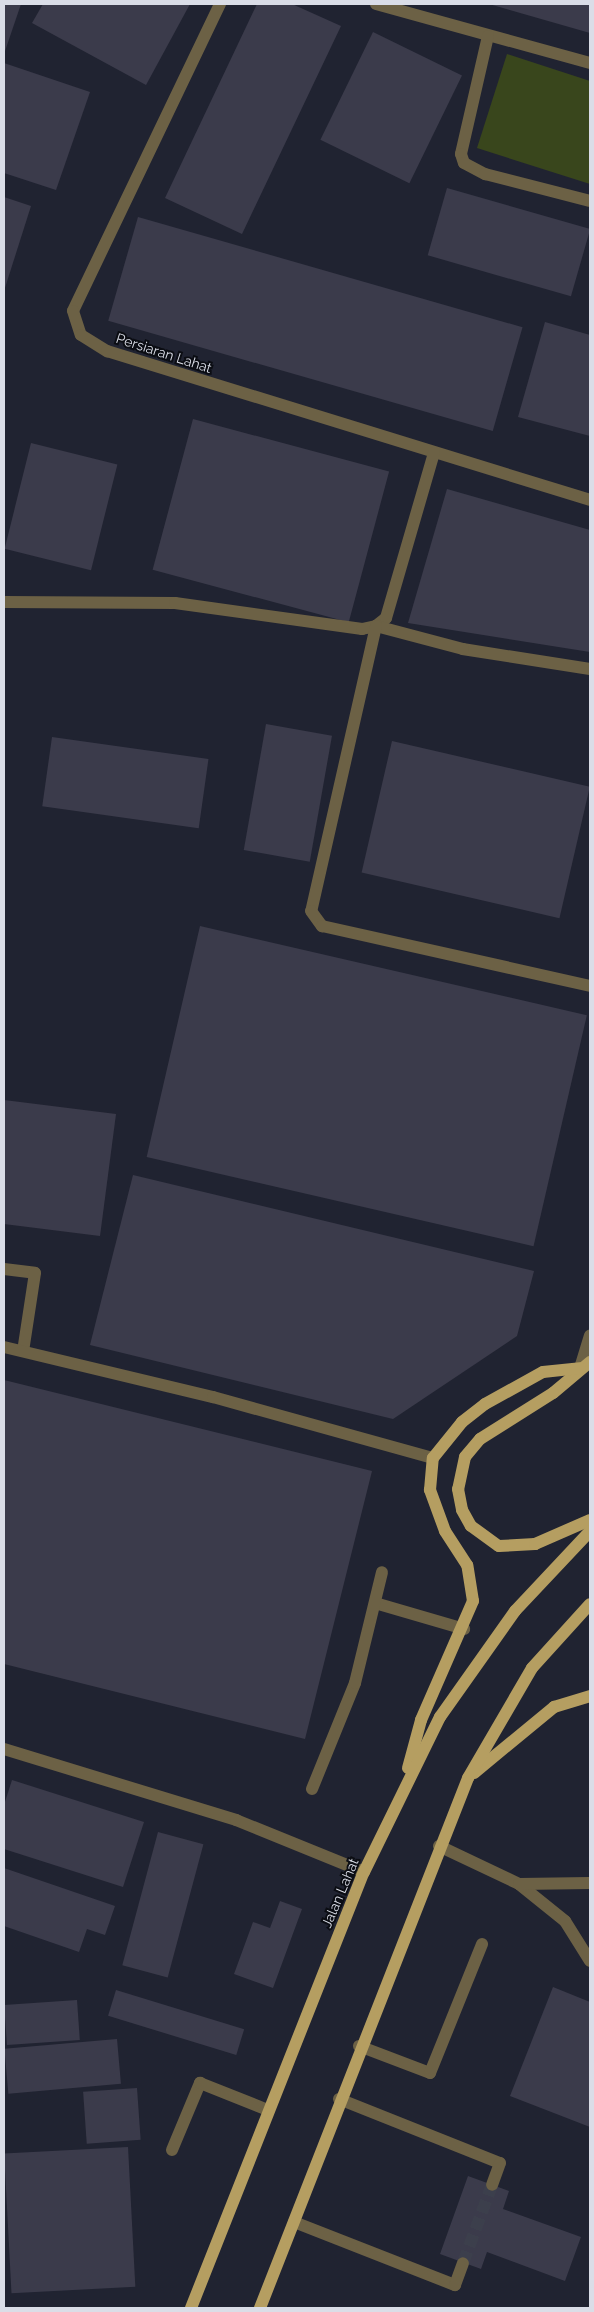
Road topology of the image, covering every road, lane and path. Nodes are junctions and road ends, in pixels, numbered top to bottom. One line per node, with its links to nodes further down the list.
1 (220, 4): 6 (street, Persiaran Lahat)
2 (376, 4): 3 (street)
3 (488, 36): 4 (street); 5 (street)
4 (590, 63)
5 (590, 201)
6 (434, 453): 7 (street, Persiaran Lahat); 9 (street)
7 (590, 500)
8 (4, 602): 9 (street)
9 (376, 626): 10 (street); 11 (street)
10 (590, 669)
11 (590, 986)
12 (4, 1269): 15 (street)
13 (590, 1336): 16 (street)
14 (4, 1347): 15 (street)
15 (23, 1351): 17 (street)
16 (585, 1365): 17 (main road); 18 (main road)
17 (433, 1458): 23 (main road)
18 (590, 1520)
19 (590, 1532): 28 (main road, Jalan Lahat)
20 (382, 1572): 21 (street)
21 (375, 1604): 23 (street); 27 (street)
22 (590, 1604): 26 (main road)
23 (464, 1629): 28 (main road)
24 (590, 1696): 26 (main road)
25 (4, 1749): 30 (street)
26 (468, 1778): 29 (main road)
27 (312, 1789)
28 (401, 1795): 30 (main road, Jalan Lahat)
29 (439, 1846): 32 (street); 35 (main road)
30 (364, 1872): 37 (main road, Jalan Lahat)
31 (590, 1883): 32 (street)
32 (519, 1884): 34 (street)
33 (482, 1944): 35 (street)
34 (590, 1961)
35 (360, 2046): 36 (main road)
36 (339, 2099): 39 (street); 40 (main road)
37 (268, 2110): 38 (street); 42 (main road, Jalan Lahat)
38 (172, 2150)
39 (492, 2185)
40 (294, 2222): 41 (street); 43 (main road)
41 (463, 2263)
42 (190, 2308)
43 (260, 2308)

